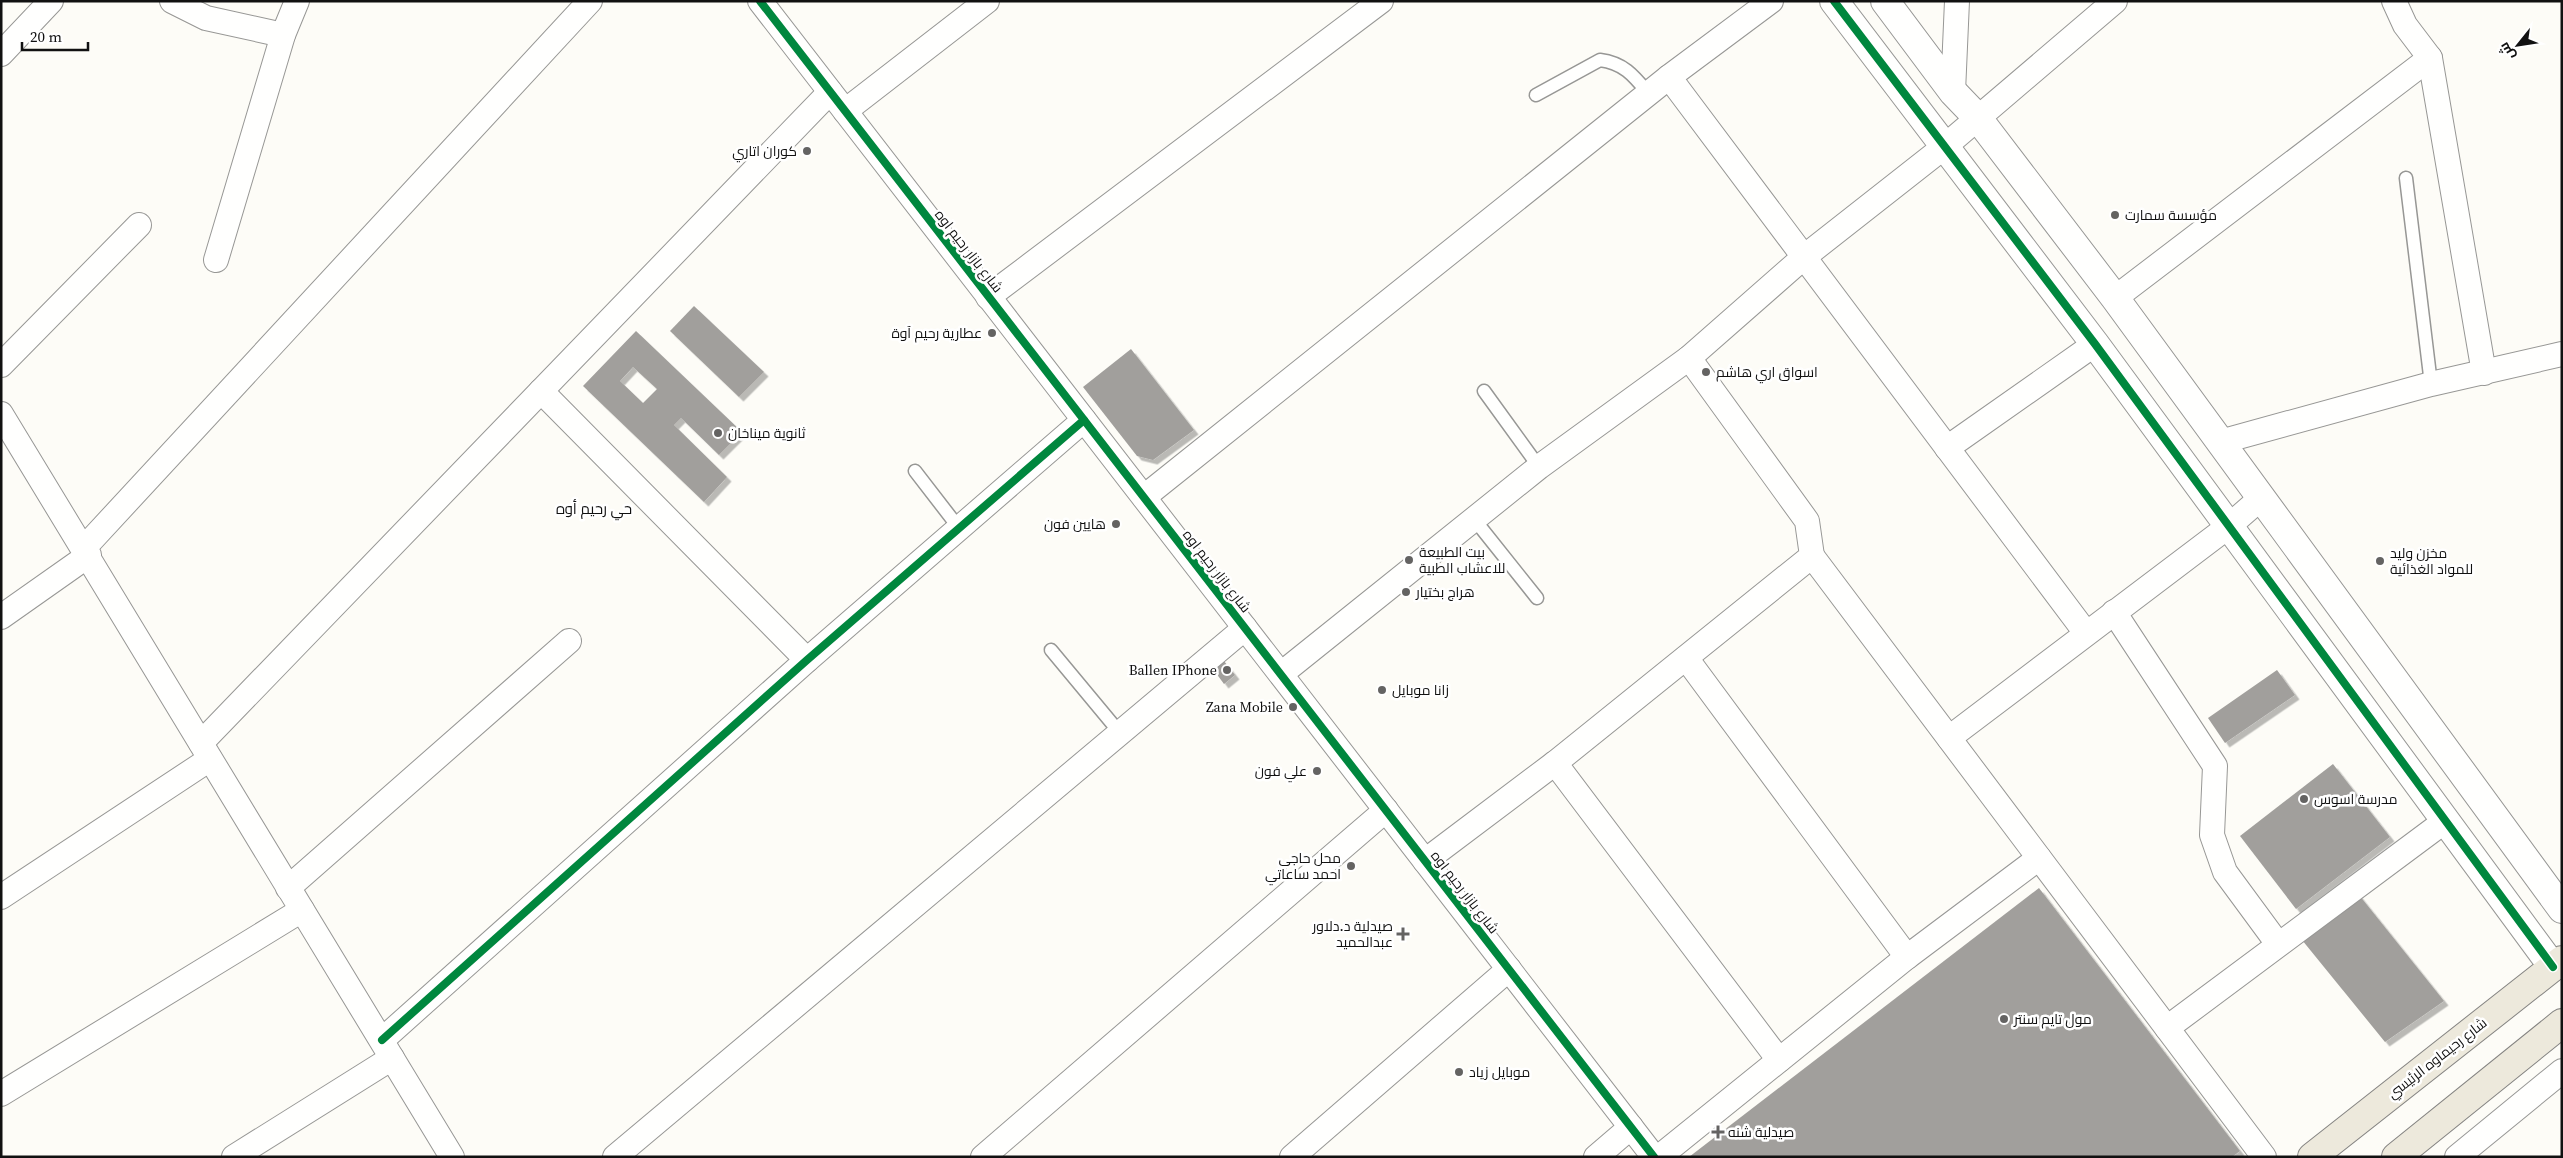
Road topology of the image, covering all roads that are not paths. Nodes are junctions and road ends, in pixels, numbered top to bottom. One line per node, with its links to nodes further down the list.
1 (51, 1): 15 (street)
2 (172, 1): 14 (street)
3 (297, 1): 14 (street)
4 (590, 1): 50 (street)
5 (760, 1): 18 (street, شارع بازار رحيم اوه)
6 (987, 1): 22 (street)
7 (1381, 1): 29 (street)
8 (1771, 1): 17 (street)
9 (1834, 1): 24 (street)
10 (1885, 1): 19 (street)
11 (1957, 1): 19 (street)
12 (2115, 1): 23 (street)
13 (2394, 1): 16 (street)
14 (283, 35): 28 (street)
15 (1, 54)
16 (2430, 58): 30 (street); 35 (street)
17 (1670, 77): 20 (street); 27 (street)
18 (830, 92): 22 (street, شارع بازار رحيم اوه); 37 (street)
19 (1953, 92): 23 (street)
20 (1649, 94): 21 (lane); 45 (street)
21 (1536, 96)
22 (845, 111): 29 (street, شارع بازار رحيم اوه)
23 (1977, 117): 24 (street); 30 (street)
24 (1944, 147): 27 (street); 31 (street)
25 (2406, 178): 36 (lane)
26 (139, 225): 34 (street)
27 (1804, 257): 33 (street); 42 (street)
28 (216, 260)
29 (988, 297): 40 (street, شارع بازار رحيم اوه)
30 (2115, 298): 41 (street)
31 (2095, 344): 42 (street); 48 (street)
32 (2562, 354): 35 (street)
33 (1689, 358): 43 (street); 51 (street)
34 (1, 365)
35 (2484, 372): 36 (street)
36 (2431, 384): 41 (street)
37 (541, 391): 60 (street); 64 (street)
38 (1484, 391): 43 (lane)
39 (1, 414): 50 (street)
40 (1084, 420): 45 (street, شارع بازار رحيم اوه); 49 (street)
41 (2220, 442): 46 (street)
42 (1947, 448): 56 (street)
43 (1539, 467): 47 (street)
44 (915, 471): 49 (lane)
45 (1144, 497): 55 (street, شارع بازار رحيم اوه)
46 (2261, 498): 48 (street); 72 (street)
47 (1474, 519): 52 (lane); 61 (street)
48 (2229, 526): 53 (street); 67 (street)
49 (959, 528): 60 (street)
50 (86, 552): 54 (street); 64 (street)
51 (1812, 556): 59 (street); 63 (street)
52 (1537, 598)
53 (2114, 612): 56 (street); 75 (street)
54 (1, 617)
55 (1245, 628): 61 (street, شارع بازار رحيم اوه); 62 (street)
56 (2086, 633): 63 (street)
57 (569, 640): 70 (street)
58 (1051, 650): 62 (lane)
59 (1686, 658): 65 (street); 76 (street)
60 (807, 660): 81 (street)
61 (1280, 674): 66 (street, شارع بازار رحيم اوه)
62 (1120, 732): 88 (street)
63 (1949, 738): 68 (street)
64 (205, 751): 70 (street); 71 (street)
65 (1555, 763): 69 (street); 82 (street)
66 (1386, 810): 69 (street, شارع بازار رحيم اوه); 89 (street)
67 (2446, 821): 74 (street); 75 (street)
68 (2039, 858): 76 (street); 80 (street)
69 (1425, 861): 78 (street, شارع بازار رحيم اوه)
70 (288, 888): 73 (street)
71 (1, 897)
72 (2561, 907): 74 (street)
73 (302, 910): 81 (street); 84 (street)
74 (2528, 936): 77 (street)
75 (2278, 944): 80 (street)
76 (1907, 956): 82 (street)
77 (2557, 963): 95 (main road, شارع رحيماوه الرئيسي)
78 (1509, 969): 85 (street, شارع بازار رحيم اوه); 90 (street)
79 (2562, 1024): 96 (main road)
80 (2167, 1028): 94 (street)
81 (387, 1049): 86 (street); 87 (street)
82 (1779, 1060): 93 (street)
83 (2562, 1071): 97 (street)
84 (1, 1094)
85 (1631, 1127): 91 (street); 92 (street, شارع بازار رحيم اوه)
86 (234, 1157)
87 (452, 1157)
88 (615, 1157)
89 (983, 1157)
90 (1292, 1157)
91 (1596, 1157)
92 (1654, 1157)
93 (1659, 1157)
94 (2264, 1157)
95 (2312, 1157)
96 (2396, 1157)
97 (2457, 1157)

